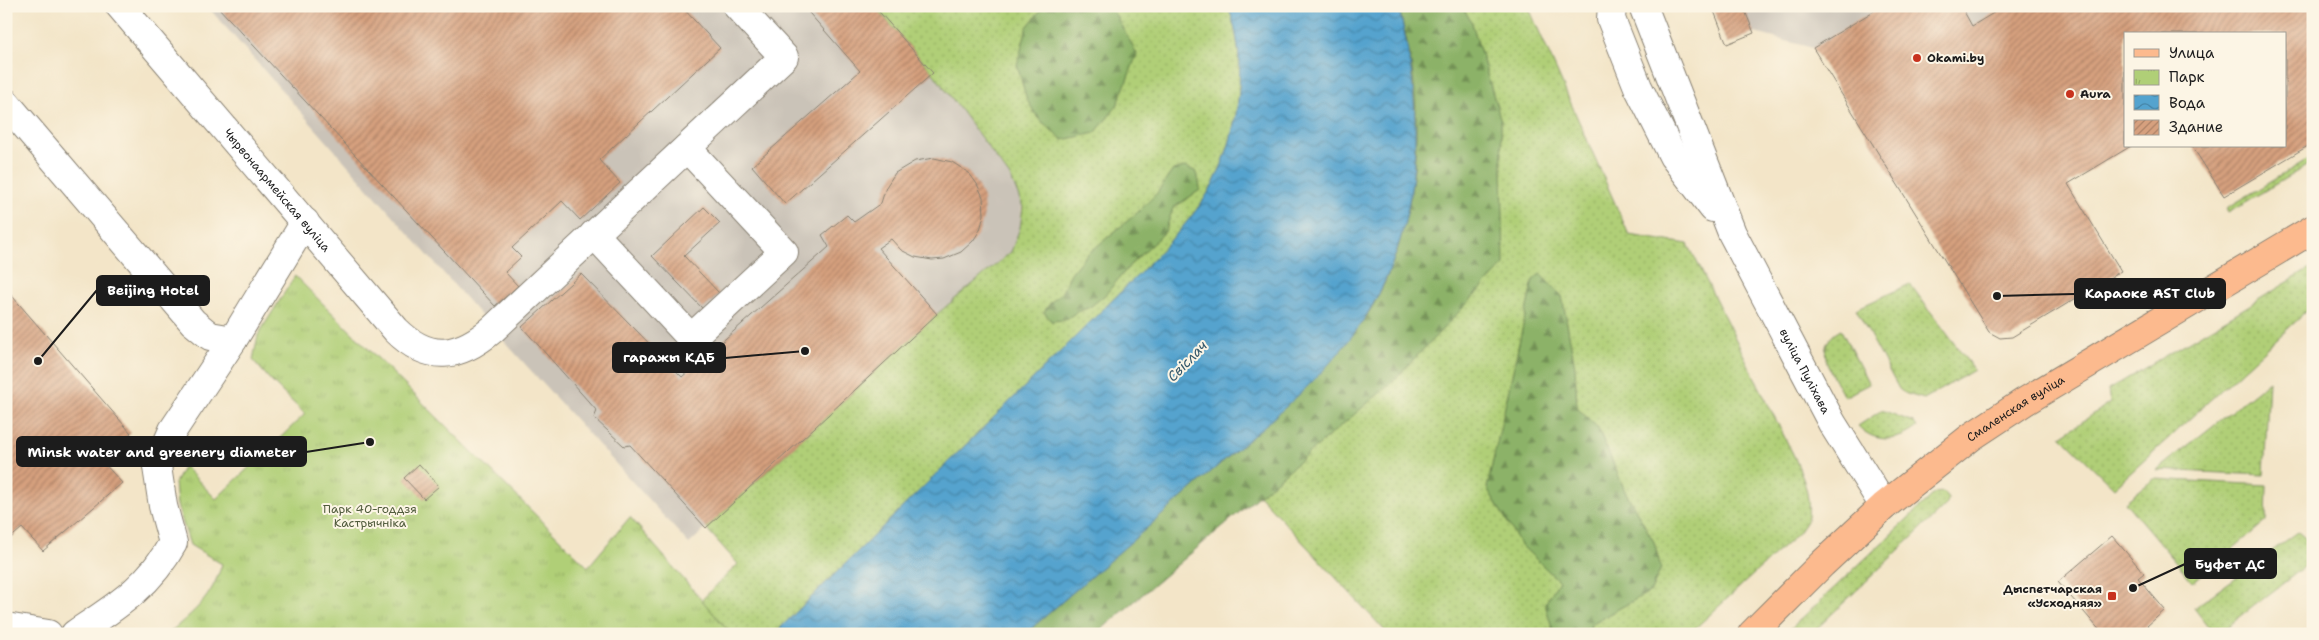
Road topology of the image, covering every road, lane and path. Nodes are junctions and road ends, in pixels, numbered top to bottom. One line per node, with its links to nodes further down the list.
1 (120, 6): 7 (street, Чырвонаармейская вуліца)
2 (737, 6): 6 (street)
3 (1612, 6): 9 (street, вуліца Пуліхава)
4 (1644, 6): 9 (street, вуліца Пуліхава)
5 (6, 103): 11 (street)
6 (687, 148): 10 (street); 10 (street)
7 (305, 222): 10 (street, Чырвонаармейская вуліца); 11 (street)
8 (2313, 229): 12 (main road, Смаленская вуліца)
9 (1732, 233): 12 (street, вуліца Пуліхава)
10 (594, 234)
11 (233, 340): 15 (street)
12 (1884, 506): 16 (main road, Смаленская вуліца)
13 (6, 628): 14 (street)
14 (48, 634)
15 (75, 634)
16 (1752, 634)

